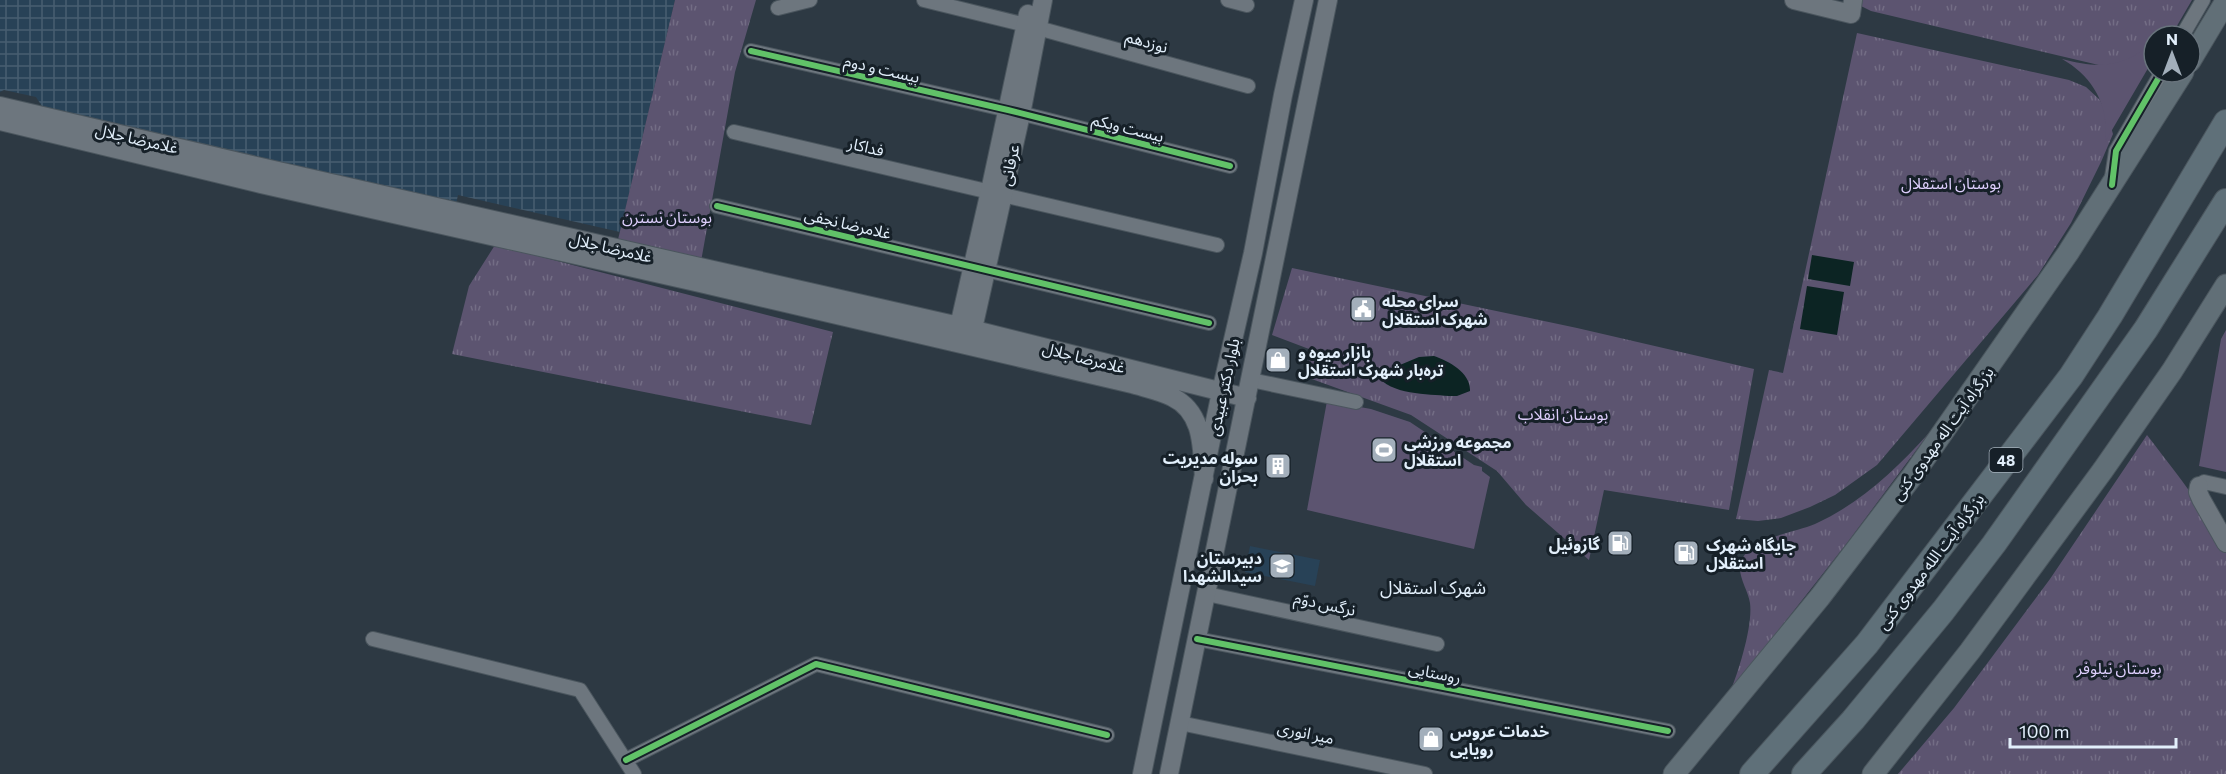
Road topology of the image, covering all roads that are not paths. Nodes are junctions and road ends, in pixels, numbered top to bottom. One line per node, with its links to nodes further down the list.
1 (810, 0): 13 (street)
2 (924, 0): 15 (street, نوزدهم)
3 (1030, 0): 15 (main road, عرفانی)
4 (1043, 0): 15 (main road, عرفانی)
5 (1228, 0): 11 (street)
6 (1304, 0): 37 (main road, بلوار دکتر عبیدی)
7 (1328, 0): 36 (main road, بلوار دکتر عبیدی)
8 (1794, 0): 12 (main road)
9 (2203, 0): 14 (street)
10 (2226, 1): 16 (main road)
11 (1247, 5)
12 (1852, 7)
13 (778, 8)
14 (2189, 24)
15 (1031, 26): 20 (street, نوزدهم); 22 (main road, عرفانی)
16 (2202, 41)
17 (751, 51): 22 (street, بیست و دوم)
18 (2155, 84): 27 (street)
19 (2175, 84): 27 (main road, بزرگراه آیت اله مهدوی کنی)
20 (1248, 86)
21 (0, 106): 35 (main road, غلامرضا جلال)
22 (1014, 112): 26 (street, بیست ویکم); 28 (main road, عرفانی)
23 (0, 121): 35 (main road, غلامرضا جلال)
24 (2226, 122): 57 (highway, بزرگراه آیت الله مهدوی کنی / 48)
25 (734, 132): 28 (street, فداکار)
26 (1230, 166)
27 (2112, 185): 56 (main road, بزرگراه آیت اله مهدوی کنی)
28 (996, 193): 31 (street, فداکار); 32 (main road, عرفانی)
29 (2226, 201): 58 (highway, 48)
30 (717, 206): 32 (street, غلامرضا نجفی)
31 (1217, 245)
32 (980, 268): 34 (street, غلامرضا نجفی); 35 (main road, عرفانی)
33 (2226, 285): 59 (main road)
34 (1209, 323)
35 (964, 336): 37 (main road, غلامرضا جلال); 40 (main road, غلامرضا جلال)
36 (1251, 380): 38 (main road, بلوار دکتر عبیدی); 39 (street)
37 (1221, 392): 38 (main road, غلامرضا جلال); 40 (main road, بلوار دکتر عبیدی)
38 (1247, 398): 44 (main road, بلوار دکتر عبیدی)
39 (1356, 402)
40 (1204, 479): 53 (main road, بلوار دکتر عبیدی)
41 (2199, 486): 42 (street); 43 (main road)
42 (2226, 487)
43 (2226, 543)
44 (1206, 594): 46 (main road, بلوار دکتر عبیدی); 47 (street, نرگس دوّم)
45 (373, 639): 51 (street)
46 (1197, 639): 48 (main road, بلوار دکتر عبیدی); 49 (street, روستایی)
47 (1437, 644)
48 (1180, 723): 54 (main road, بلوار دکتر عبیدی); 55 (street, میر انوری)
49 (1668, 731)
50 (1107, 735): 51 (street)
51 (626, 760): 52 (street)
52 (633, 774)
53 (1142, 774)
54 (1169, 774)
55 (1425, 774)
56 (1674, 774)
57 (1752, 774)
58 (1804, 774)
59 (1873, 774)

